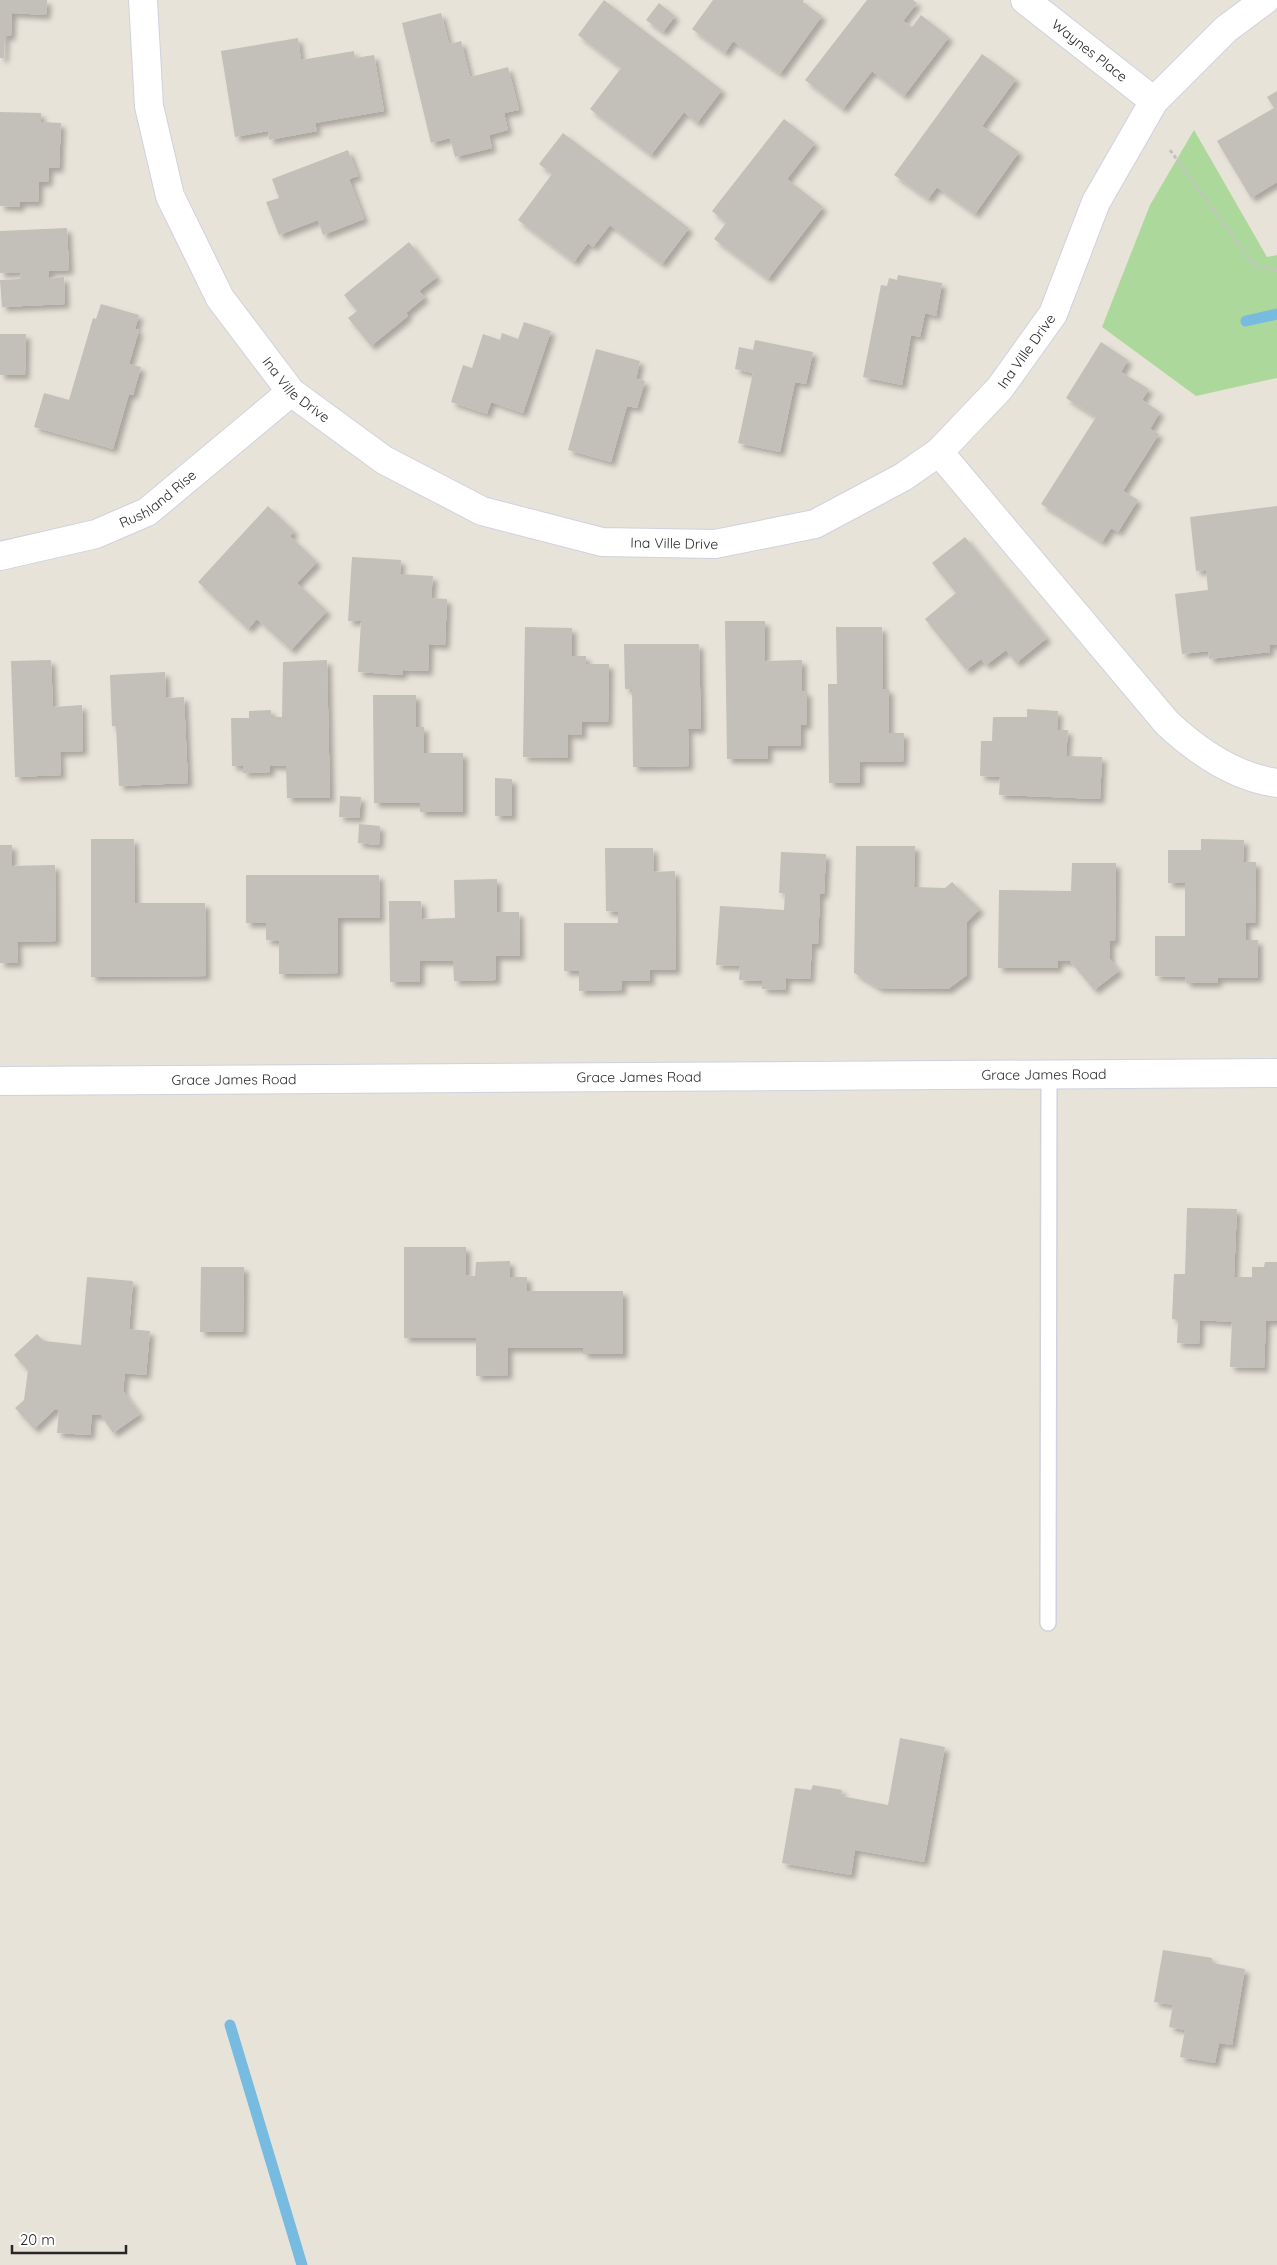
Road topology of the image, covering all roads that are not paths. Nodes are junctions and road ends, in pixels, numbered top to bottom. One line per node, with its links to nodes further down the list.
1 (143, 0): 5 (street, Ina Ville Drive)
2 (1025, 0): 4 (street, Waynes Place)
3 (1265, 0): 4 (street, Ina Ville Drive)
4 (1154, 101): 6 (street, Ina Ville Drive)
5 (291, 392): 6 (street, Ina Ville Drive); 7 (street, Rushland Rise)
6 (939, 452): 8 (street)
7 (0, 556)
8 (1277, 783)
9 (1048, 1073): 10 (street, Grace James Road); 11 (street, Grace James Road); 12 (lane)
10 (1277, 1073)
11 (0, 1081)
12 (1048, 1623)

